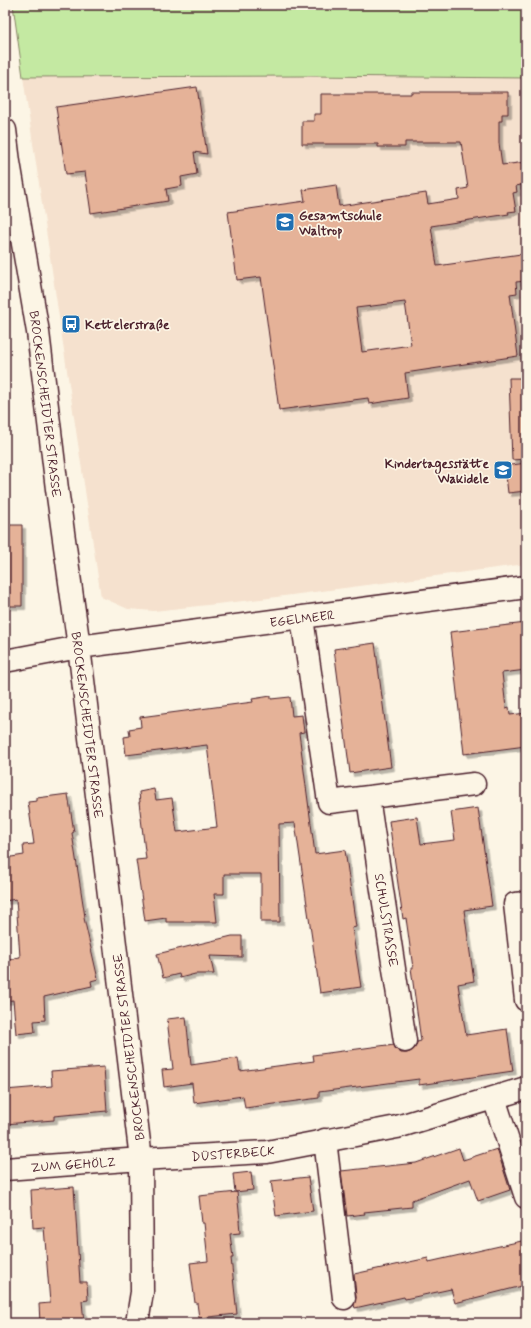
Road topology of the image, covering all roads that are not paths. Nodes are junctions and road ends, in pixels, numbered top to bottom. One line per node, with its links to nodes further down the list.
1 (5, 130): 2 (street, BROCKENSCHEIDTER STRASSE)
2 (7, 162): 5 (street, BROCKENSCHEIDTER STRASSE)
3 (526, 587): 4 (street, EGELMEER)
4 (302, 618): 5 (street, EGELMEER); 8 (street)
5 (79, 647): 6 (street); 15 (street, BROCKENSCHEIDTER STRASSE)
6 (5, 661)
7 (474, 784): 8 (street)
8 (368, 798): 11 (street, SCHULSTRASSE)
9 (526, 903): 10 (street)
10 (526, 1000)
11 (405, 1041)
12 (526, 1088): 13 (street, DÜSTERBECK)
13 (494, 1098): 14 (street, DÜSTERBECK); 17 (street)
14 (325, 1140): 15 (street, DÜSTERBECK); 18 (street)
15 (141, 1159): 16 (street, ZUM GEHÖLZ); 19 (street, BROCKENSCHEIDTER STRASSE)
16 (5, 1169)
17 (526, 1197)
18 (344, 1298)
19 (137, 1323)

